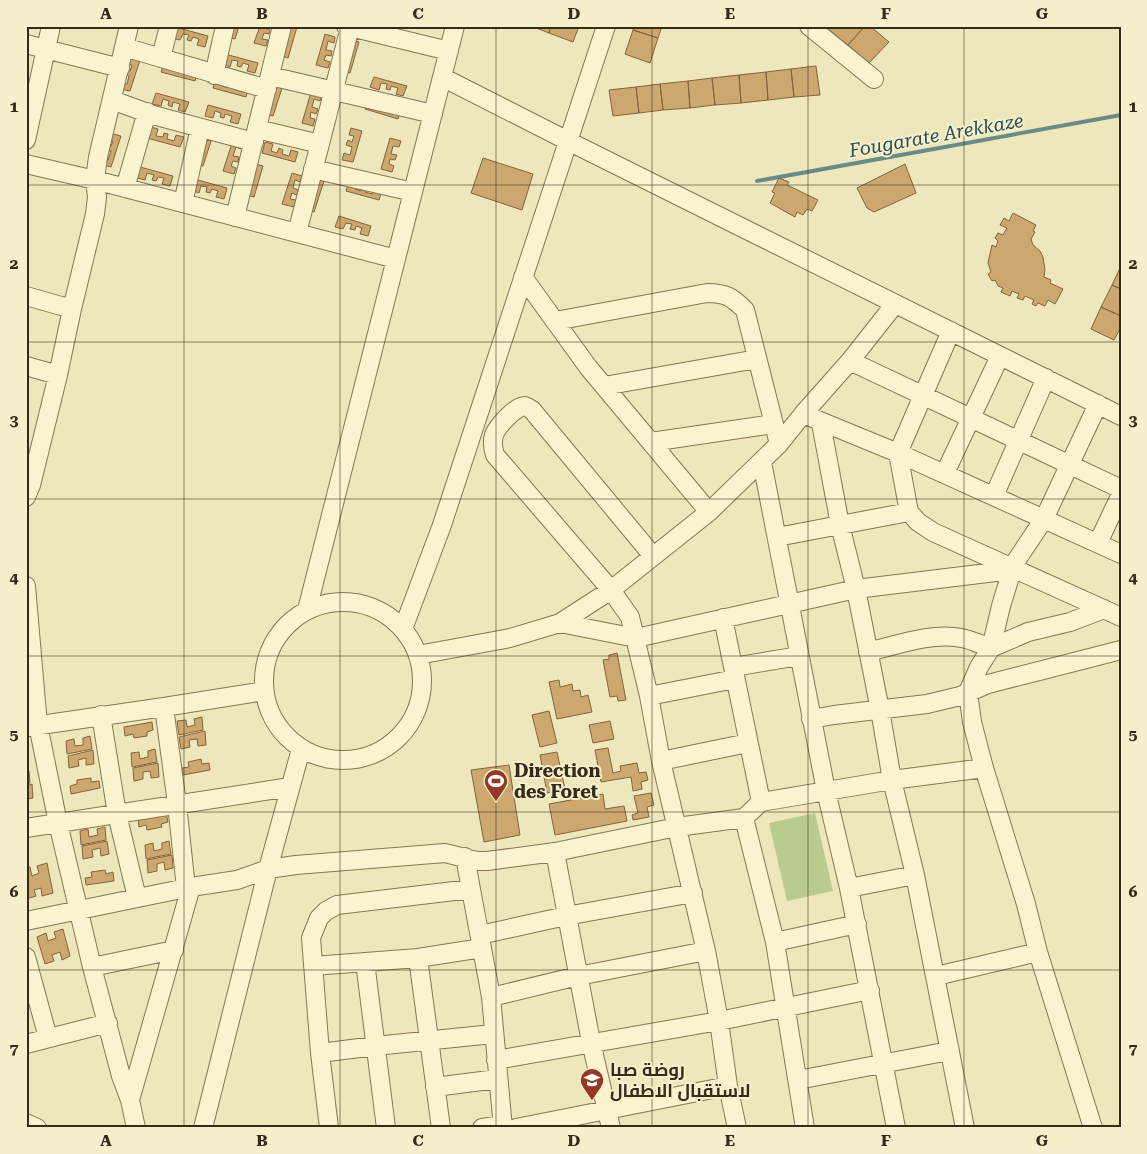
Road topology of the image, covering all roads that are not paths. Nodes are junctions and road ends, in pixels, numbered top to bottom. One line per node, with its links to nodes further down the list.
1 (51, 26): 12 (street)
2 (129, 26): 11 (street)
3 (169, 26): 14 (street)
4 (225, 26): 16 (street)
5 (282, 26): 19 (street)
6 (455, 26): 13 (street)
7 (606, 26): 27 (street)
8 (809, 26): 18 (street)
9 (348, 27): 13 (street); 20 (street)
10 (26, 44): 12 (street)
11 (124, 48): 14 (street); 15 (street)
12 (46, 49): 15 (street); 26 (street)
13 (449, 51): 17 (street)
14 (161, 58): 16 (street)
15 (120, 68): 21 (street)
16 (214, 74): 19 (street)
17 (442, 77): 23 (street); 27 (street)
18 (874, 78)
19 (268, 82): 20 (street); 25 (street)
20 (334, 90): 23 (street); 28 (street)
21 (112, 100): 22 (street); 31 (street)
22 (147, 112): 24 (street); 32 (street)
23 (433, 114): 33 (street)
24 (200, 128): 25 (street); 34 (street)
25 (255, 135): 28 (street); 35 (street)
26 (26, 140)
27 (568, 141): 38 (street); 40 (street)
28 (320, 144): 30 (street)
29 (26, 164): 31 (street)
30 (313, 169): 33 (street); 36 (street)
31 (95, 180): 32 (street); 41 (street)
32 (125, 188): 34 (street)
33 (413, 192): 37 (street)
34 (183, 203): 35 (street)
35 (235, 217): 36 (street)
36 (297, 233): 37 (street)
37 (396, 259): 83 (street)
38 (523, 277): 42 (street); 87 (street)
39 (26, 296): 41 (street)
40 (896, 304): 43 (street); 46 (street)
41 (72, 309): 48 (street)
42 (555, 321): 45 (street); 50 (street)
43 (951, 331): 44 (street); 51 (street)
44 (1000, 356): 49 (street); 55 (street)
45 (757, 360): 50 (street); 57 (street)
46 (850, 361): 51 (street); 53 (street)
47 (26, 366): 48 (street)
48 (58, 375): 68 (street)
49 (1046, 378): 52 (street); 58 (street)
50 (604, 386): 59 (street)
51 (923, 395): 55 (street); 61 (street)
52 (1098, 404): 54 (street); 63 (street)
53 (803, 414): 56 (street); 60 (street)
54 (1121, 416)
55 (971, 418): 58 (street); 64 (street)
56 (821, 423): 61 (street); 72 (street)
57 (774, 424): 59 (street); 60 (street)
58 (1019, 440): 63 (street); 67 (street)
59 (651, 442): 69 (street)
60 (779, 444): 62 (street)
61 (898, 453): 64 (street); 70 (street)
62 (762, 462): 69 (street); 73 (street)
63 (1070, 464): 65 (street); 71 (street)
64 (945, 473): 67 (street)
65 (1121, 489)
66 (1121, 494): 74 (street)
67 (994, 496): 71 (street)
68 (26, 499)
69 (710, 512): 76 (street)
70 (909, 512): 72 (street); 77 (street)
71 (1044, 519): 74 (street); 77 (street)
72 (840, 525): 73 (street); 79 (street)
73 (777, 537): 81 (street)
74 (1098, 543): 75 (street)
75 (1121, 554)
76 (653, 556): 80 (street); 80 (street)
77 (1012, 568): 79 (street); 82 (street); 89 (street)
78 (26, 586): 102 (street)
79 (856, 589): 81 (street); 91 (street)
80 (611, 590): 86 (street); 88 (street)
81 (789, 605): 85 (street); 93 (street)
82 (1104, 609): 84 (street); 89 (street)
83 (307, 610): 87 (street); 95 (street)
84 (1121, 617)
85 (723, 618): 88 (street); 94 (street)
86 (560, 623): 88 (street); 92 (street)
87 (403, 629): 92 (street)
88 (636, 638): 97 (street)
89 (991, 648): 91 (street); 96 (street)
90 (1121, 650): 96 (street)
91 (868, 652): 99 (street)
92 (418, 656): 104 (street)
93 (799, 656): 94 (street); 101 (street)
94 (734, 673): 97 (street); 103 (street)
95 (264, 691): 98 (street); 104 (street)
96 (968, 692): 99 (street); 106 (street)
97 (649, 696): 105 (street)
98 (164, 707): 100 (street); 111 (street)
99 (880, 710): 101 (street); 107 (street)
100 (101, 716): 102 (street); 112 (street)
101 (811, 719): 109 (street)
102 (32, 726): 114 (street)
103 (748, 743): 105 (street); 110 (street)
104 (301, 749): 108 (street)
105 (661, 761): 115 (street)
106 (984, 768): 107 (street); 134 (street)
107 (892, 780): 109 (street); 120 (street)
108 (290, 787): 111 (street); 119 (street)
109 (826, 791): 110 (street); 122 (street)
110 (761, 802): 113 (street)
111 (177, 804): 112 (street); 121 (street)
112 (117, 814): 114 (street); 125 (street)
113 (744, 818): 115 (street); 131 (street)
114 (58, 823): 116 (street); 126 (street)
115 (677, 827): 117 (street); 124 (street)
116 (26, 828)
117 (555, 852): 118 (street); 127 (street)
118 (465, 857): 119 (street); 123 (street)
119 (268, 869): 121 (street); 167 (street)
120 (915, 874): 122 (street); 141 (street)
121 (188, 888): 125 (street); 132 (street)
122 (849, 888): 129 (street)
123 (471, 889): 130 (street); 138 (street)
124 (692, 893): 127 (street); 133 (street)
125 (136, 898): 126 (street)
126 (77, 910): 128 (street); 139 (street)
127 (566, 916): 130 (street); 140 (street)
128 (26, 921)
129 (857, 924): 131 (street); 142 (street)
130 (481, 941): 136 (street); 143 (street)
131 (775, 942): 144 (street)
132 (174, 950): 139 (street); 161 (street)
133 (706, 951): 140 (street); 145 (street)
134 (1038, 952): 141 (street); 177 (street)
135 (26, 957): 148 (street)
136 (418, 958): 137 (street); 149 (street)
137 (365, 962): 138 (street); 152 (street)
138 (313, 966): 154 (street)
139 (92, 967): 146 (street)
140 (578, 976): 143 (street); 150 (street)
141 (936, 976): 153 (street)
142 (870, 990): 144 (street); 156 (street)
143 (491, 997): 147 (street)
144 (786, 1007): 145 (street); 158 (street)
145 (719, 1021): 150 (street); 159 (street)
146 (108, 1023): 148 (street); 161 (street)
147 (493, 1034): 149 (street); 155 (street)
148 (48, 1038): 151 (street)
149 (429, 1041): 152 (street); 160 (street)
150 (591, 1042): 155 (street); 162 (street)
151 (26, 1044)
152 (375, 1046): 154 (street); 169 (street)
153 (950, 1051): 156 (street); 176 (street)
154 (320, 1053): 168 (street)
155 (496, 1060): 157 (street)
156 (884, 1062): 158 (street); 175 (street)
157 (497, 1079): 160 (street); 164 (street)
158 (798, 1080): 174 (street)
159 (728, 1086): 162 (street); 173 (street)
160 (435, 1087): 170 (street)
161 (130, 1100): 166 (street)
162 (607, 1110): 164 (street); 172 (street)
163 (26, 1124): 165 (street)
164 (507, 1127): 171 (street)
165 (37, 1128)
166 (136, 1128)
167 (203, 1128)
168 (329, 1128)
169 (386, 1128)
170 (441, 1128)
171 (482, 1128)
172 (611, 1128)
173 (737, 1128)
174 (805, 1128)
175 (896, 1128)
176 (965, 1128)
177 (1093, 1128)

